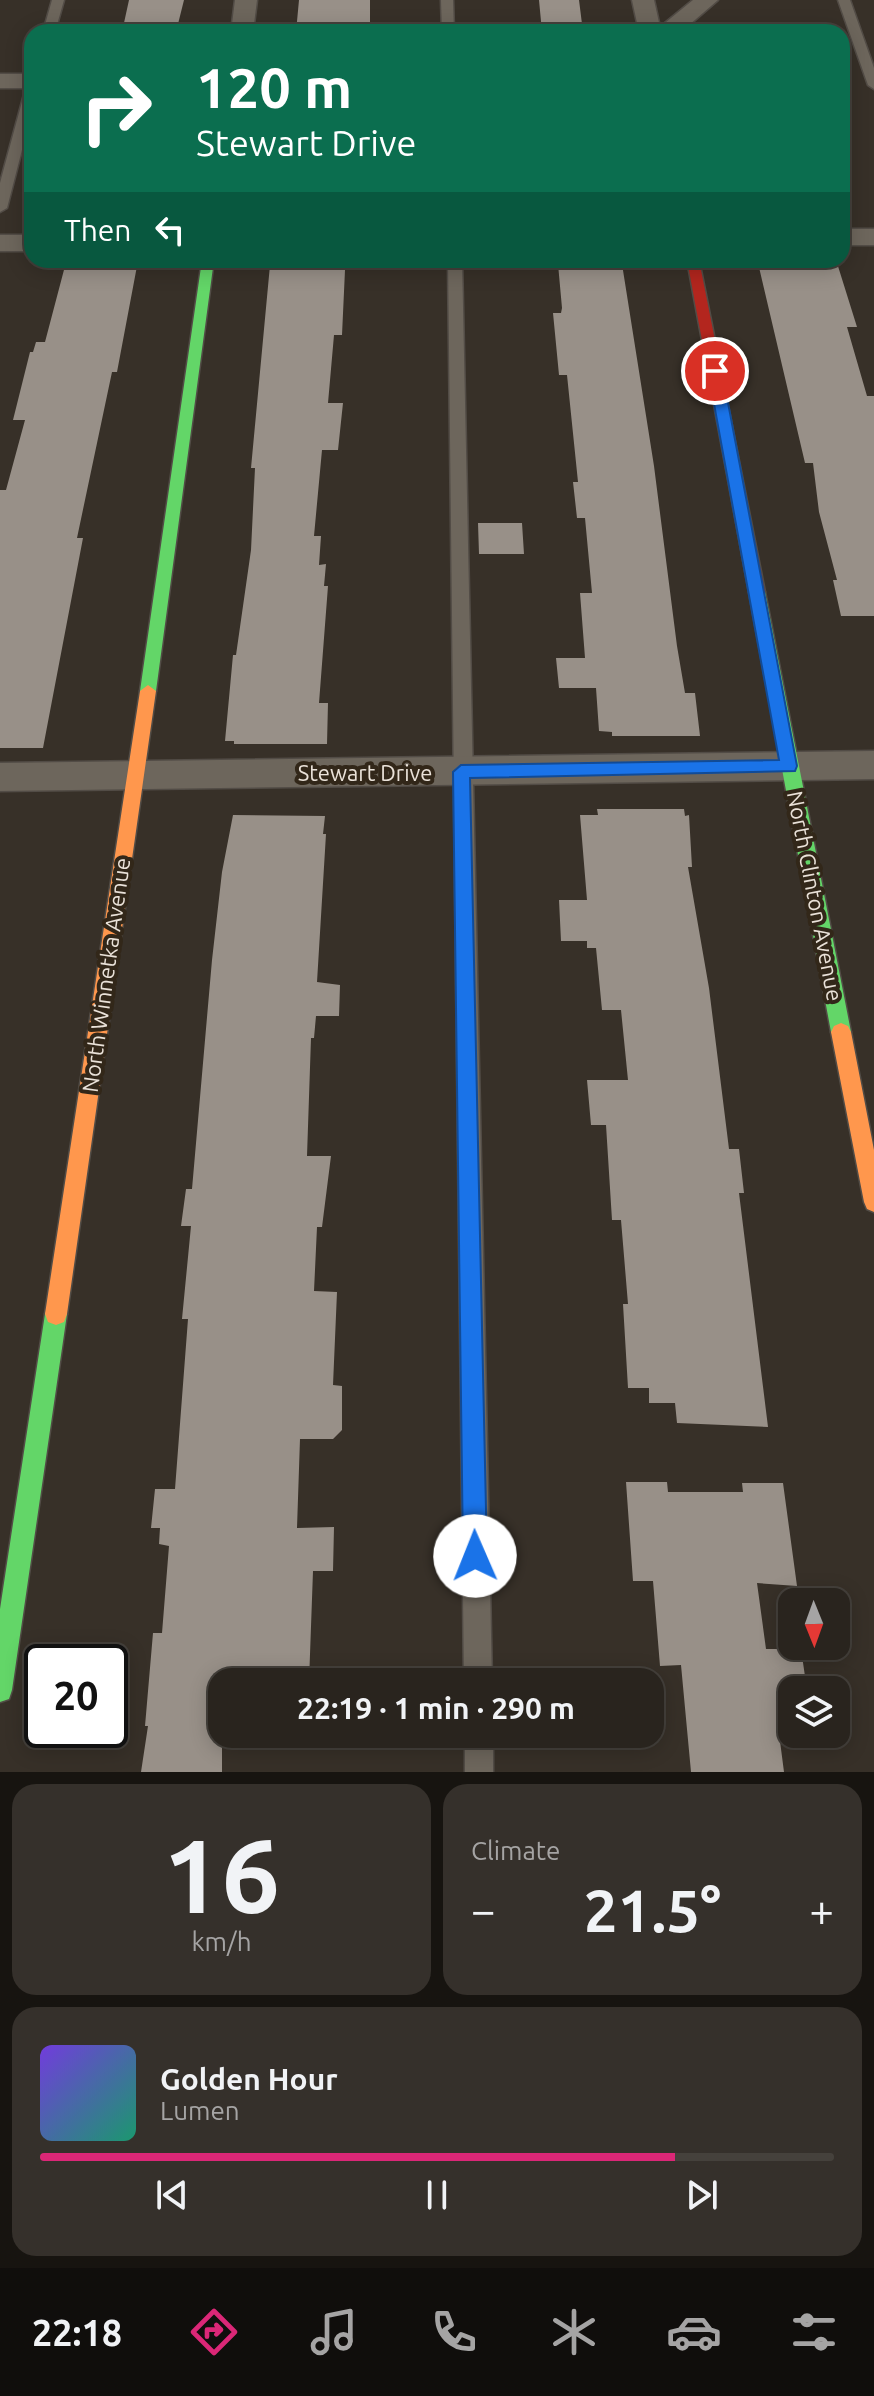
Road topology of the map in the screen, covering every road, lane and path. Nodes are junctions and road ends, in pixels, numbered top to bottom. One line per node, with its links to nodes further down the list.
1 (58, 0): 7 (lane)
2 (246, 0): 8 (street)
3 (447, 0): 9 (lane)
4 (643, 0): 10 (street)
5 (707, 0): 11 (street)
6 (844, 0): 14 (lane)
7 (51, 24)
8 (243, 24)
9 (448, 24)
10 (648, 24)
11 (677, 24)
12 (0, 81): 13 (street)
13 (24, 83)
14 (874, 85)
15 (24, 115): 16 (lane)
16 (0, 208)
17 (850, 237): 18 (street)
18 (874, 237)
19 (0, 243): 20 (street)
20 (24, 243)
21 (207, 268): 27 (street, North Winnetka Avenue)
22 (455, 268): 26 (lane)
23 (695, 268): 25 (street, North Clinton Avenue)
24 (874, 765): 25 (street, Stewart Drive)
25 (789, 766): 26 (street, Stewart Drive); 29 (street, North Clinton Avenue)
26 (461, 772): 27 (street, Stewart Drive); 30 (lane)
27 (135, 775): 28 (street, Stewart Drive); 31 (street, North Winnetka Avenue)
28 (0, 777)
29 (874, 1202)
30 (478, 1668)
31 (0, 1690)
32 (479, 1748): 33 (lane)
33 (479, 1772)

